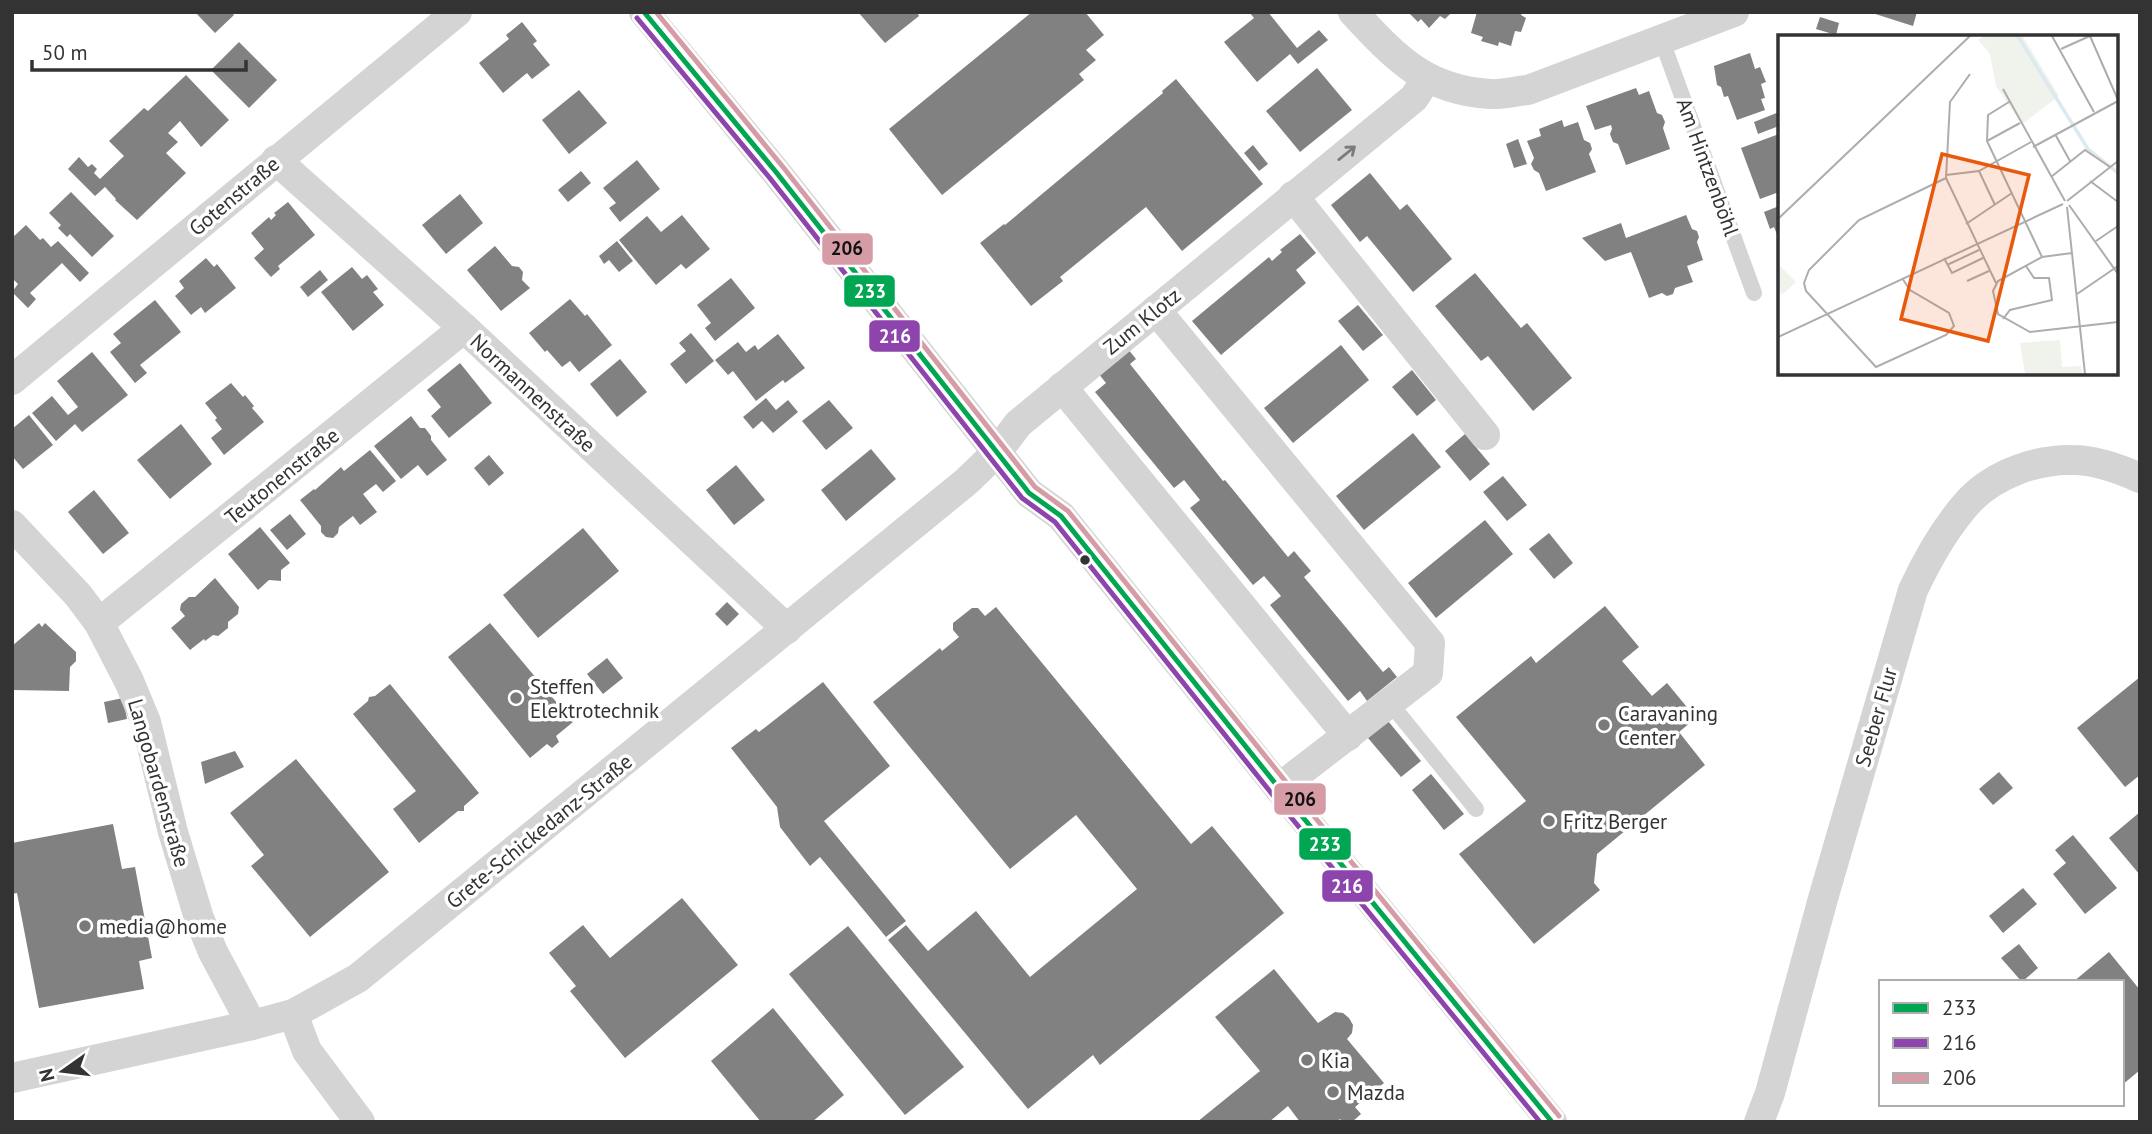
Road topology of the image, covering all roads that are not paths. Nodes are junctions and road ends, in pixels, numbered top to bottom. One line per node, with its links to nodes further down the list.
1 (457, 12): 7 (street, Gotenstraße)
2 (644, 12): 15 (street)
3 (1353, 12): 6 (street)
4 (1734, 12): 5 (street)
5 (1661, 41): 6 (street); 9 (lane, Am Hintzenböhl)
6 (1426, 79): 8 (street, Zum Klotz, one-way to 6)
7 (276, 160): 11 (street, Normannenstraße); 12 (street, Gotenstraße)
8 (1293, 196): 10 (street, Zum Klotz); 14 (street)
9 (1754, 293)
10 (1156, 310): 13 (street, Zum Klotz); 20 (street)
11 (464, 328): 18 (street, Teutonenstraße); 19 (street, Normannenstraße)
12 (12, 380)
13 (1062, 387): 15 (street, Zum Klotz); 21 (street)
14 (1485, 435)
15 (997, 452): 19 (street, Grete-Schickedanz-Straße); 22 (street)
16 (2140, 478): 29 (street, Seeber Flur)
17 (12, 525): 18 (street, Langobardenstraße)
18 (99, 623): 25 (street, Langobardenstraße)
19 (787, 629): 24 (street, Grete-Schickedanz-Straße)
20 (1390, 703): 21 (street); 23 (lane)
21 (1348, 736): 22 (street)
22 (1279, 788): 28 (street)
23 (1476, 809)
24 (293, 1014): 25 (street, Grete-Schickedanz-Straße); 27 (street)
25 (252, 1025): 26 (street, Grete-Schickedanz-Straße)
26 (12, 1078)
27 (360, 1122)
28 (1552, 1122)
29 (1759, 1122)

